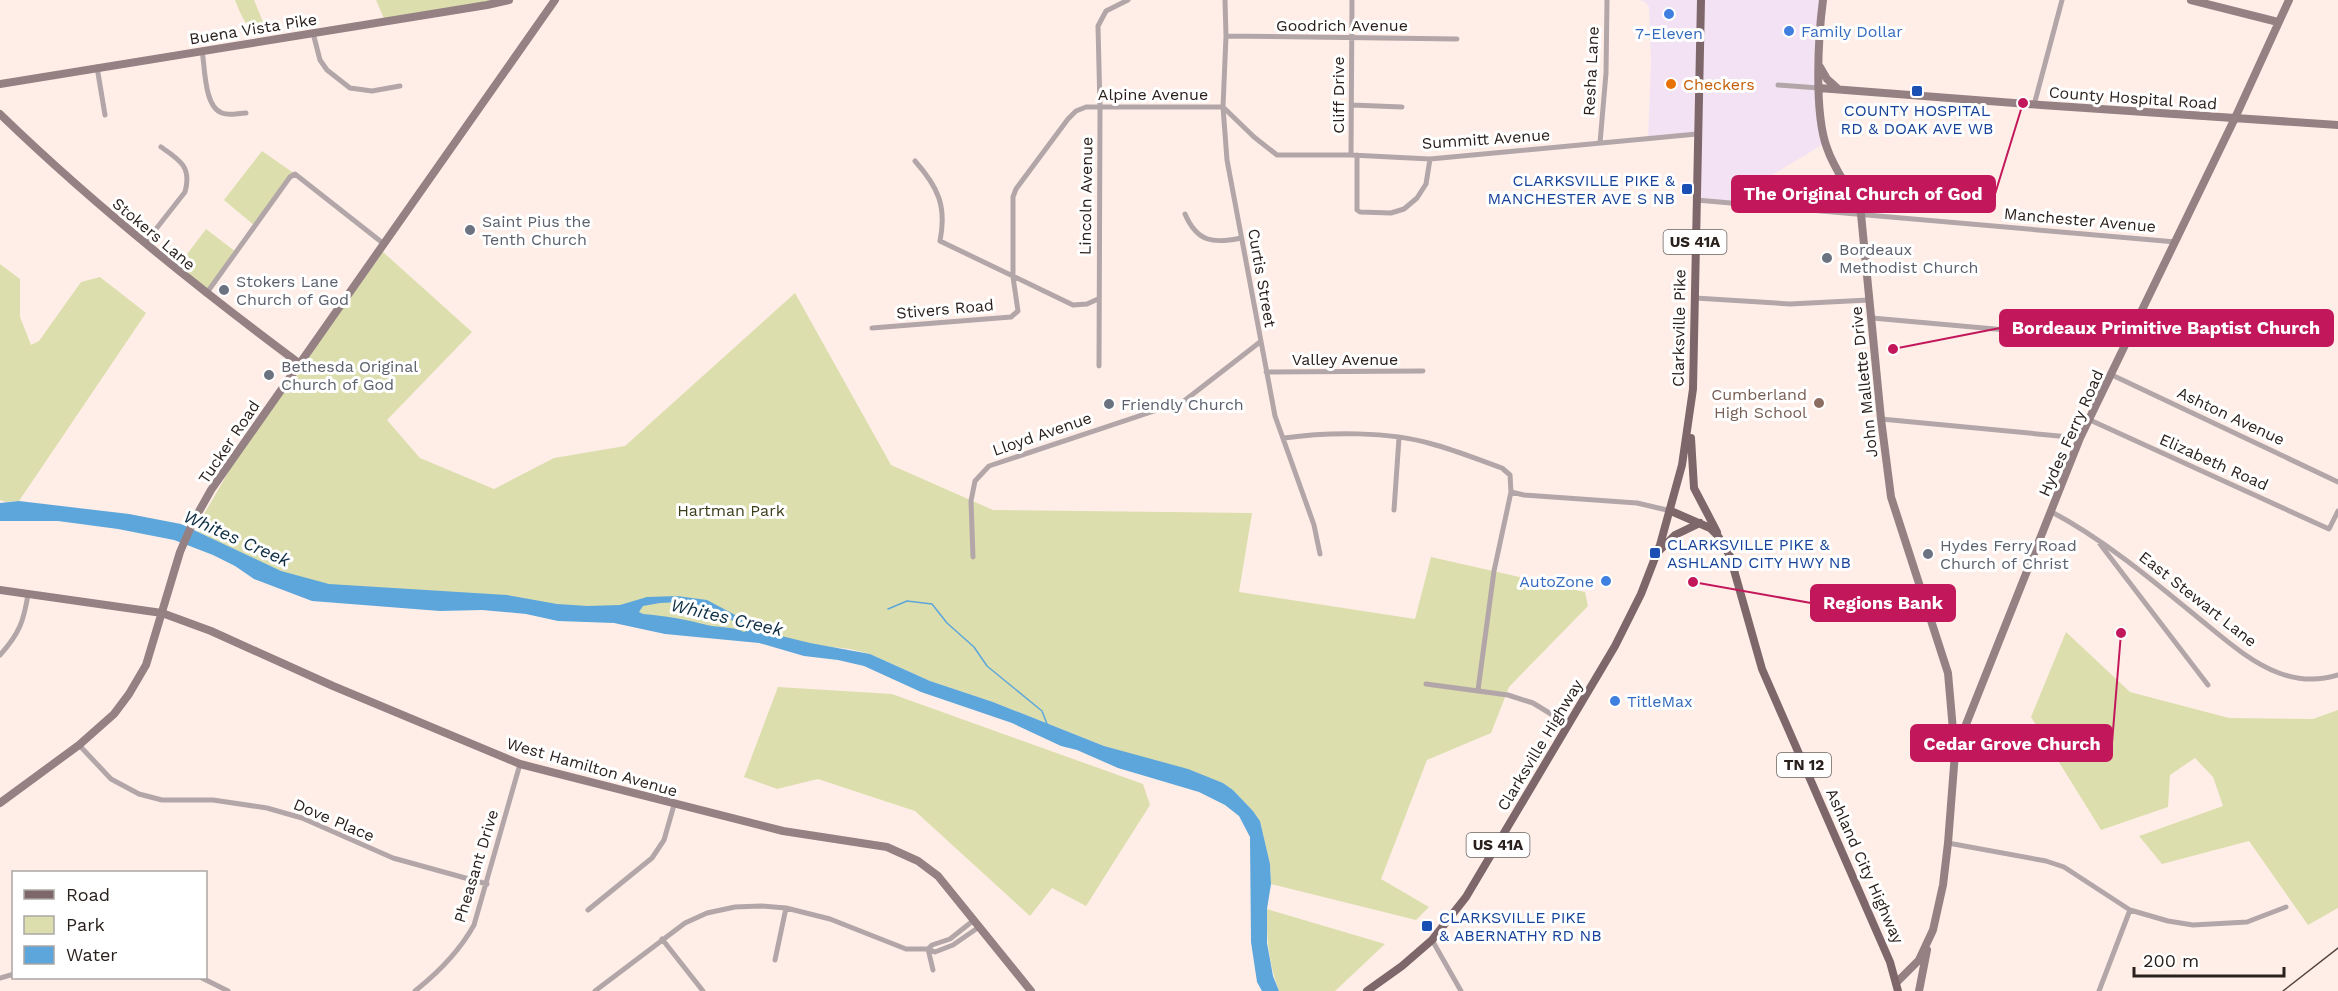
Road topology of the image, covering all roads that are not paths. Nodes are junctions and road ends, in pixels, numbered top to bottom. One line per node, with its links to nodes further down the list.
1 (509, 0): 17 (street, Buena Vista Pike)
2 (555, 0): 51 (street, Tucker Road)
3 (1128, 0): 33 (street, Lincoln Avenue)
4 (1225, 0): 18 (street, Curtis Street)
5 (1352, 0): 19 (street, Cliff Drive)
6 (1607, 0): 40 (street, Resha Lane)
7 (1696, 0): 15 (street)
8 (1702, 0): 15 (main road, Clarksville Pike)
9 (1818, 0): 14 (street, John Mallette Drive)
10 (1823, 0): 14 (street, John Mallette Drive)
11 (2062, 0): 30 (street)
12 (2191, 0): 16 (street)
13 (2289, 0): 16 (street, Hydes Ferry Road)
14 (1821, 16): 22 (street, John Mallette Drive)
15 (1700, 17): 39 (main road, Clarksville Pike / US 41A)
16 (2278, 22): 37 (street, Hydes Ferry Road)
17 (313, 33): 21 (street, Buena Vista Pike); 26 (street)
18 (1226, 36): 19 (street, Goodrich Avenue); 31 (street, Curtis Street)
19 (1352, 38): 20 (street, Goodrich Avenue); 29 (street, Cliff Drive)
20 (1457, 39)
21 (202, 50): 23 (street, Buena Vista Pike); 34 (street)
22 (1820, 66): 27 (street, John Mallette Drive); 28 (street)
23 (97, 67): 24 (street, Buena Vista Pike); 36 (street)
24 (0, 84)
25 (1778, 84): 27 (street)
26 (400, 86)
27 (1819, 88): 28 (street, County Hospital Road); 47 (street, John Mallette Drive)
28 (1838, 89): 30 (street, County Hospital Road)
29 (1352, 105): 32 (street); 42 (street, Cliff Drive)
30 (2034, 105): 37 (street, County Hospital Road)
31 (1223, 107): 33 (street, Alpine Avenue); 42 (street, Summitt Avenue); 48 (street, Curtis Street)
32 (1402, 107)
33 (1100, 108): 52 (street, Alpine Avenue); 55 (street, Lincoln Avenue)
34 (246, 113)
35 (0, 114): 50 (street, Stokers Lane)
36 (105, 115)
37 (2235, 118): 38 (street, County Hospital Road); 49 (street, Hydes Ferry Road)
38 (2338, 125)
39 (1697, 134): 40 (street, Summitt Avenue); 45 (main road, Clarksville Pike / US 41A)
40 (1600, 143): 43 (street, Summitt Avenue)
41 (161, 147): 50 (street)
42 (1354, 155): 43 (street, Summitt Avenue); 43 (street, Cliff Drive)
43 (1430, 159)
44 (915, 162): 52 (street)
45 (1696, 200): 47 (street, Manchester Avenue); 54 (main road, Clarksville Pike / US 41A)
46 (1185, 214): 48 (street)
47 (1861, 214): 49 (street, Manchester Avenue); 56 (street, John Mallette Drive)
48 (1241, 238): 61 (street, Curtis Street)
49 (2176, 242): 60 (street, Hydes Ferry Road)
50 (145, 243): 53 (street, Stokers Lane)
51 (384, 244): 53 (street); 62 (street, Tucker Road)
52 (1013, 277): 55 (street); 57 (street, Alpine Avenue)
53 (206, 294): 62 (street, Stokers Lane)
54 (1695, 298): 56 (street); 68 (main road, Clarksville Pike / US 41A)
55 (1098, 299): 63 (street, Lincoln Avenue)
56 (1869, 300): 58 (street, John Mallette Drive)
57 (1018, 311): 59 (street, Stivers Road)
58 (1872, 318): 60 (street); 67 (street, John Mallette Drive)
59 (872, 328)
60 (2127, 341): 66 (street, Hydes Ferry Road)
61 (1260, 342): 65 (street, Curtis Street); 84 (street, Lloyd Avenue)
62 (300, 364): 87 (street, Tucker Road)
63 (1099, 366)
64 (1423, 371): 65 (street, Valley Avenue)
65 (1266, 372): 70 (street, Curtis Street)
66 (2112, 375): 69 (street, Hydes Ferry Road); 73 (street, Ashton Avenue)
67 (1881, 418): 72 (street); 95 (street, John Mallette Drive)
68 (1690, 420): 76 (main road, Clarksville Pike / US 41A); 80 (main road)
69 (2090, 420): 72 (street, Hydes Ferry Road); 78 (street, Elizabeth Road)
70 (1284, 438): 71 (street); 82 (street, Curtis Street)
71 (1399, 438): 74 (street); 75 (street)
72 (2080, 438): 77 (street, Hydes Ferry Road)
73 (2338, 482)
74 (1511, 492): 76 (street); 92 (street)
75 (1394, 510)
76 (1671, 511): 79 (main road, Ashland City Highway / TN 12); 83 (main road, Clarksville Highway / US 41A)
77 (2050, 511): 81 (street, East Stewart Lane); 95 (street, Hydes Ferry Road)
78 (2338, 511)
79 (1700, 523): 80 (main road, Ashland City Highway / TN 12); 83 (main road)
80 (1718, 536): 115 (main road, Ashland City Highway / TN 12)
81 (2094, 537): 89 (street, East Stewart Lane); 91 (street)
82 (1320, 554)
83 (1657, 554): 93 (main road, Clarksville Highway / US 41A)
84 (973, 557)
85 (0, 590): 86 (street, West Hamilton Avenue)
86 (28, 594): 87 (street, West Hamilton Avenue); 88 (street)
87 (162, 613): 94 (street, Tucker Road); 96 (street, West Hamilton Avenue)
88 (0, 656)
89 (2338, 675)
90 (1426, 684): 92 (street)
91 (2208, 685)
92 (1478, 690): 93 (street)
93 (1569, 725): 108 (main road, Clarksville Highway / US 41A)
94 (79, 745): 97 (street, Tucker Road); 100 (street, Dove Place)
95 (1954, 749): 99 (street)
96 (520, 764): 98 (street, West Hamilton Avenue); 100 (street, Pheasant Drive)
97 (0, 804)
98 (674, 805): 103 (street); 105 (street, West Hamilton Avenue)
99 (1948, 843): 104 (street); 110 (street)
100 (487, 884): 118 (street, Pheasant Drive)
101 (2286, 907): 104 (street)
102 (786, 908): 107 (street); 111 (street); 112 (street)
103 (588, 910)
104 (2130, 910): 124 (street)
105 (976, 923): 106 (street); 109 (street); 120 (street, West Hamilton Avenue)
106 (956, 935): 109 (street); 111 (street)
107 (662, 939): 116 (street); 119 (street)
108 (1432, 940): 121 (main road, Clarksville Highway / US 41A); 122 (street)
109 (960, 941): 111 (street)
110 (1928, 942): 115 (street); 123 (street)
111 (928, 949): 113 (street)
112 (775, 960)
113 (933, 970)
114 (204, 979): 117 (street)
115 (1897, 986)
116 (599, 990)
117 (228, 991)
118 (415, 991)
119 (703, 991)
120 (1032, 991)
121 (1367, 991)
122 (1461, 991)
123 (1919, 991)
124 (2099, 991)

